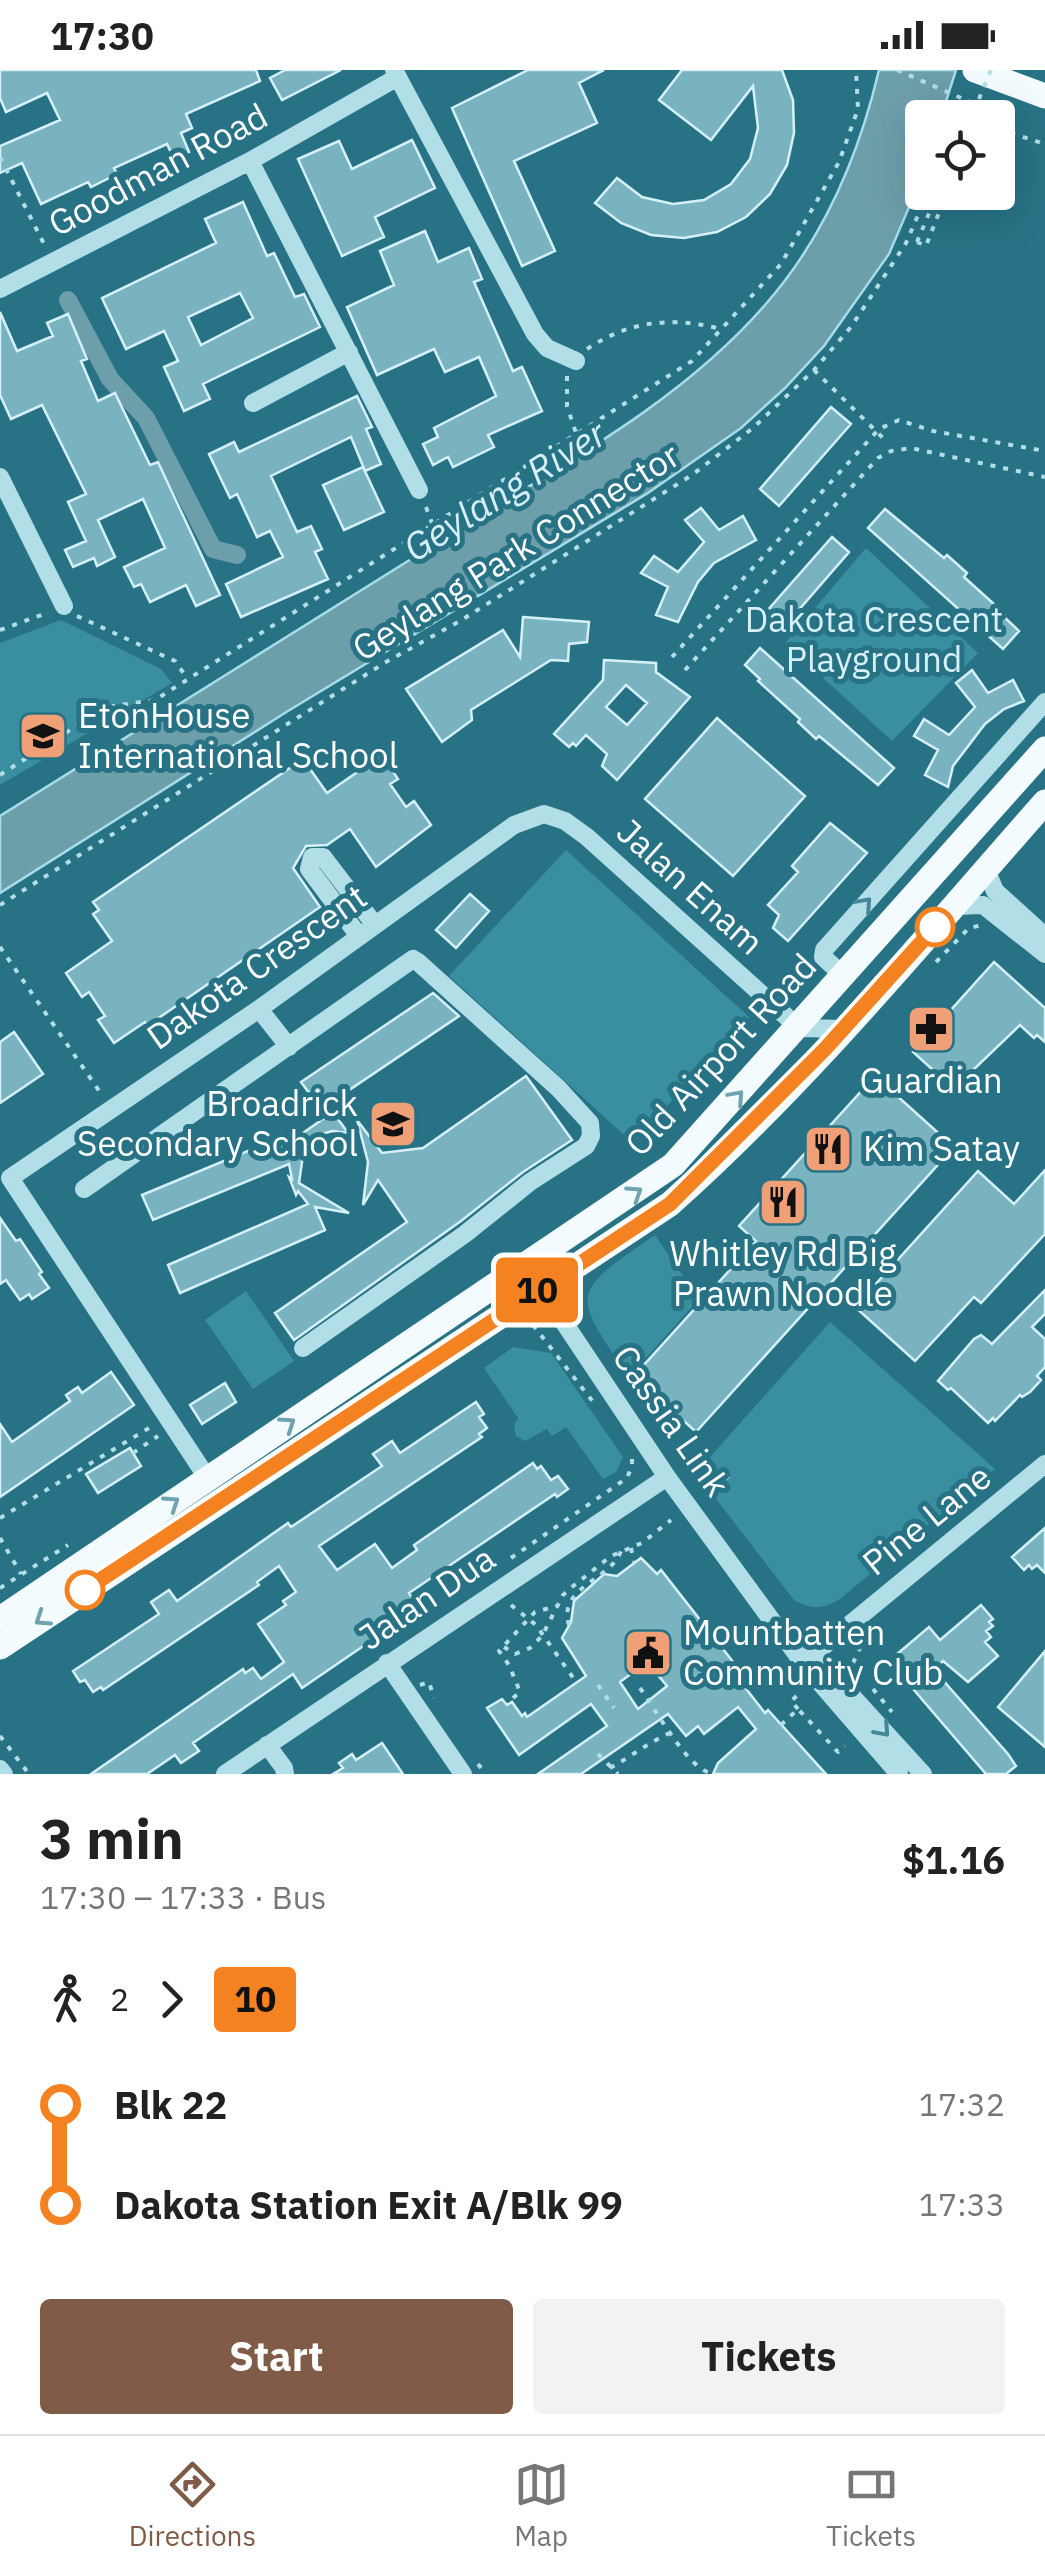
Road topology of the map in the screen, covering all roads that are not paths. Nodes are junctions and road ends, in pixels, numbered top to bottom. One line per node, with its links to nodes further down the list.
1 (975, 70): 3 (main road)
2 (396, 73): 4 (street, Goodman Road); 7 (street, Goodman Road)
3 (1045, 96)
4 (250, 161): 5 (street, Goodman Road); 6 (street)
5 (0, 289)
6 (348, 352): 8 (street); 10 (street)
7 (576, 361)
8 (253, 403)
9 (0, 477): 11 (street)
10 (420, 490)
11 (64, 606)
12 (1045, 702): 22 (street, one-way to 12)
13 (1045, 749): 22 (main road, Old Airport Road)
14 (1045, 802): 16 (main road, Old Airport Road)
15 (544, 814): 18 (street, Dakota Crescent); 24 (street, Jalan Enam)
16 (986, 869): 17 (main road, Old Airport Road); 20 (street)
17 (954, 906): 21 (street); 25 (main road, Old Airport Road)
18 (375, 925): 19 (street, Dakota Crescent); 19 (street)
19 (359, 936): 23 (street, Dakota Crescent)
20 (1045, 936)
21 (1045, 954)
22 (844, 976): 24 (main road, Old Airport Road)
23 (259, 1009): 26 (street); 33 (street, Dakota Crescent)
24 (799, 1028): 25 (street); 28 (main road, Old Airport Road, one-way to 24)
25 (844, 1029): 29 (main road, Old Airport Road)
26 (289, 1048): 27 (street); 30 (street)
27 (84, 1189)
28 (525, 1264): 29 (street, Cassia Link); 33 (main road, Old Airport Road, one-way to 28)
29 (540, 1287): 32 (street, Cassia Link); 36 (main road, Old Airport Road, one-way to 36)
30 (303, 1348)
31 (1045, 1464): 37 (street, Pine Lane)
32 (667, 1477): 35 (street, Jalan Dua); 37 (street, Cassia Link)
33 (208, 1478): 34 (main road, Old Airport Road, one-way to 33)
34 (0, 1619)
35 (415, 1645): 38 (street, Jalan Dua); 39 (street)
36 (0, 1646)
37 (808, 1658): 44 (street, Cassia Link); 45 (street, Cassia Link, one-way to 45)
38 (387, 1663): 39 (street); 40 (street, Jalan Dua)
39 (414, 1702): 43 (street)
40 (267, 1744): 41 (street, Jalan Dua); 42 (street)
41 (224, 1774)
42 (285, 1774)
43 (463, 1774)
44 (898, 1774)
45 (922, 1774)

